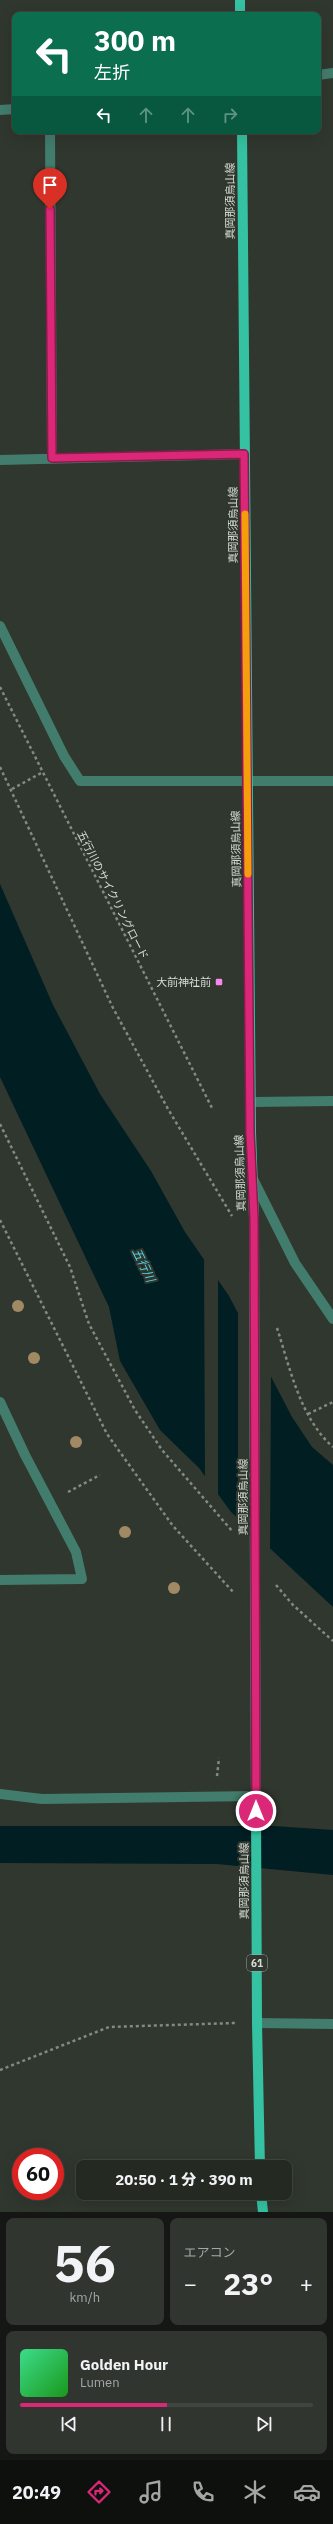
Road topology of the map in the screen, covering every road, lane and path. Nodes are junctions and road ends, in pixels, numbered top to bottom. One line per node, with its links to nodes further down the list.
1 (240, 0): 2 (main road)
2 (240, 12)
3 (333, 73): 4 (street)
4 (321, 75)
5 (12, 108): 6 (street)
6 (0, 110)
7 (50, 134): 10 (street)
8 (242, 134): 9 (main road, 真岡那須烏山線 / 61)
9 (244, 454): 10 (street); 16 (main road, 真岡那須烏山線 / 61)
10 (52, 458): 11 (street)
11 (0, 460)
12 (0, 626): 16 (street)
13 (0, 687): 15 (path, 五行川のサイクリングロード)
14 (0, 767): 18 (path)
15 (43, 772): 18 (path); 21 (path, 五行川のサイクリングロード)
16 (247, 781): 17 (street); 20 (main road, 真岡那須烏山線 / 61)
17 (333, 781)
18 (12, 789): 25 (path)
19 (333, 1101): 20 (street)
20 (250, 1102): 23 (main road, 真岡那須烏山線 / 61)
21 (212, 1110)
22 (0, 1124): 34 (path)
23 (253, 1179): 26 (street); 37 (main road, 真岡那須烏山線 / 61, bridge)
24 (0, 1220): 37 (path)
25 (234, 1222)
26 (333, 1319)
27 (274, 1320): 30 (path)
28 (0, 1402): 35 (street)
29 (333, 1402): 30 (path)
30 (308, 1414): 31 (path)
31 (333, 1447)
32 (100, 1475): 33 (path)
33 (66, 1493)
34 (234, 1534)
35 (0, 1580)
36 (273, 1581): 38 (path)
37 (255, 1616): 40 (main road, 真岡那須烏山線 / 61)
38 (333, 1641)
39 (0, 1794): 40 (street)
40 (256, 1796): 41 (main road, 真岡那須烏山線 / 61)
41 (257, 2022): 42 (street); 43 (path); 44 (main road, 真岡那須烏山線 / 61)
42 (333, 2024)
43 (0, 2070)
44 (260, 2160)
45 (262, 2200): 46 (main road)
46 (263, 2212)

